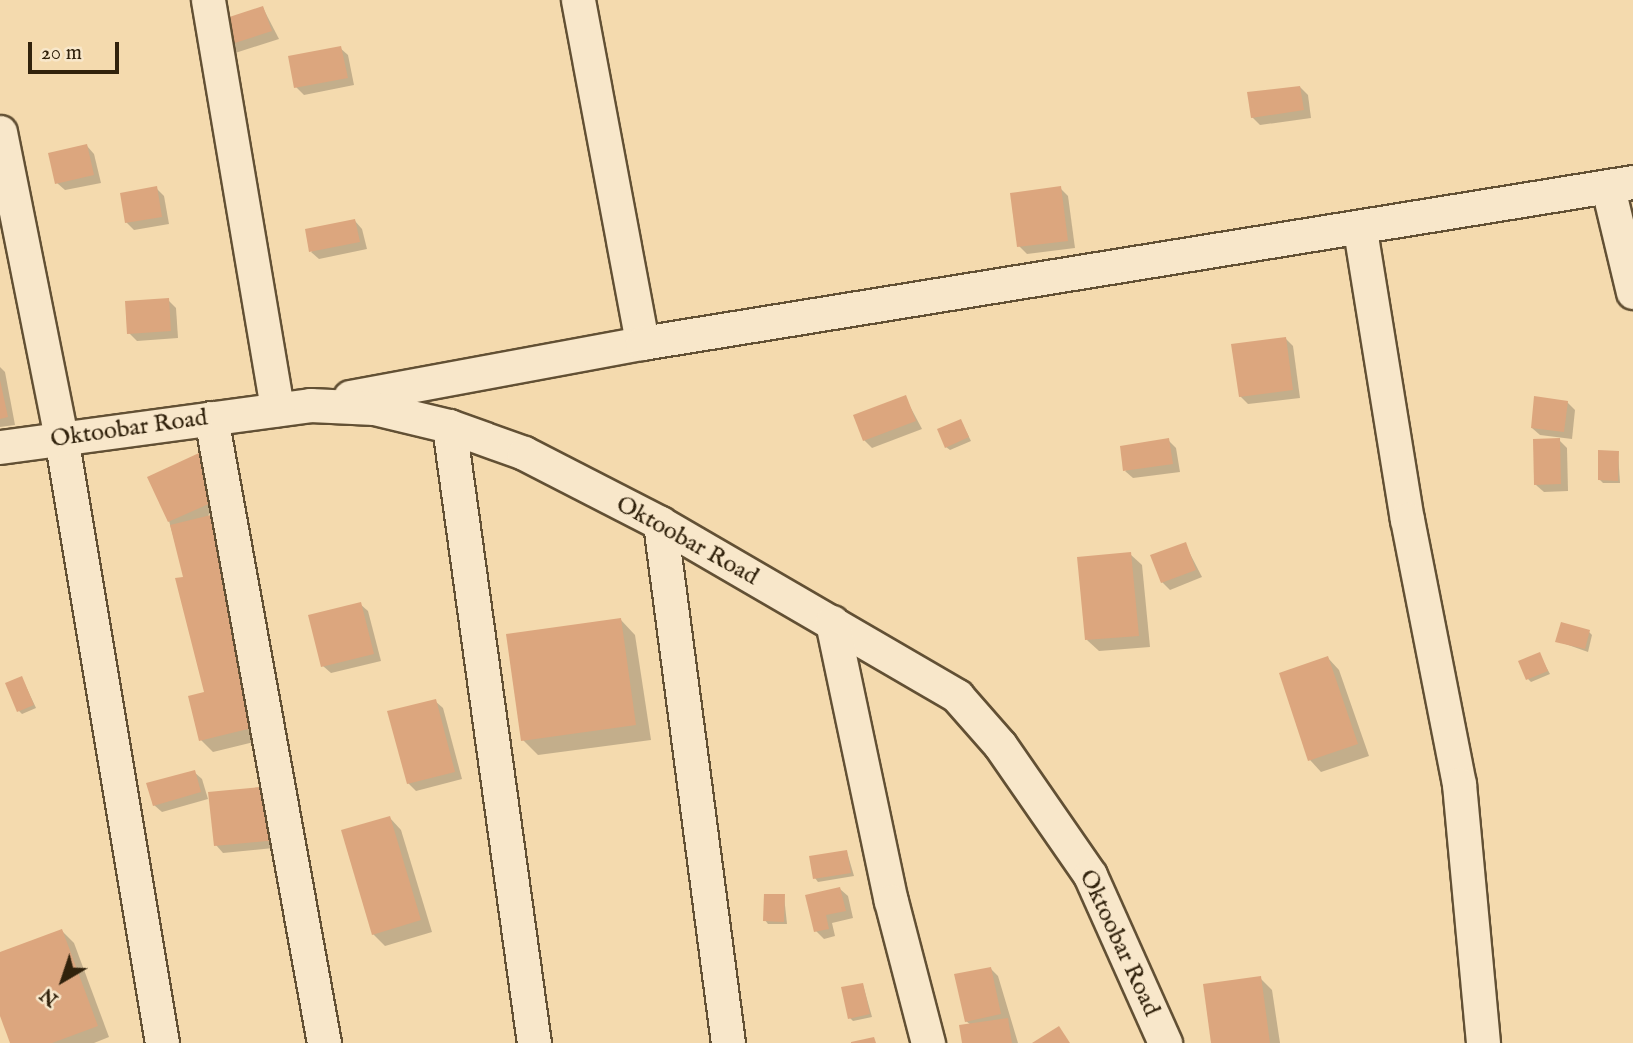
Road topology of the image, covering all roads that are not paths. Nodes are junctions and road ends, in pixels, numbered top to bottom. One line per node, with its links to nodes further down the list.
1 (208, 0): 9 (street)
2 (578, 0): 7 (street)
3 (0, 132): 12 (street)
4 (1620, 185): 5 (street); 6 (street)
5 (1360, 230): 7 (street); 22 (street)
6 (1633, 292)
7 (642, 343): 8 (street)
8 (310, 405): 9 (street, Oktoobar Road); 11 (street, Oktoobar Road)
9 (277, 409): 10 (street, Oktoobar Road)
10 (211, 418): 12 (street, Oktoobar Road); 17 (street)
11 (449, 426): 14 (street, Oktoobar Road); 18 (street)
12 (61, 437): 13 (street, Oktoobar Road); 16 (street)
13 (0, 447)
14 (660, 523): 15 (street, Oktoobar Road); 19 (street)
15 (832, 622): 20 (street); 21 (street, Oktoobar Road)
16 (162, 1043)
17 (324, 1043)
18 (534, 1043)
19 (728, 1043)
20 (928, 1043)
21 (1165, 1043)
22 (1483, 1043)

